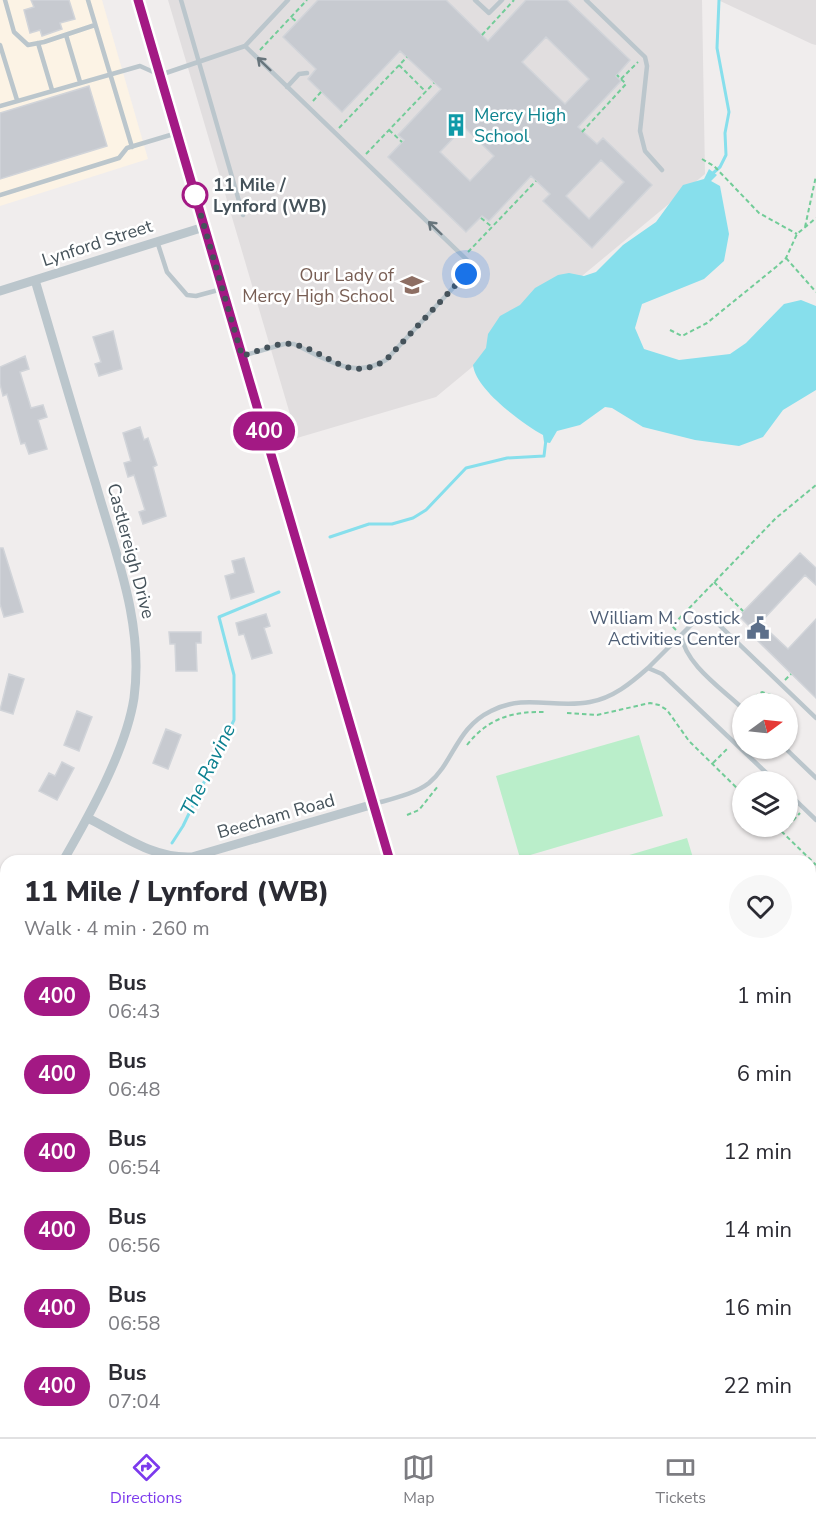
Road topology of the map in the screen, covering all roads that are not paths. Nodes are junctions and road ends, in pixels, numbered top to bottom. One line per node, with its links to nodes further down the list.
1 (5, 0): 11 (lane)
2 (88, 0): 9 (lane)
3 (138, 0): 17 (street)
4 (181, 0): 14 (lane)
5 (288, 0): 13 (lane)
6 (475, 0): 7 (lane)
7 (502, 0)
8 (586, 0): 25 (lane)
9 (95, 25): 10 (lane); 15 (lane)
10 (66, 35): 11 (lane); 18 (lane)
11 (38, 43): 20 (lane)
12 (0, 45): 21 (lane)
13 (245, 46): 14 (lane); 19 (lane, one-way to 13)
14 (199, 61): 17 (lane); 27 (lane)
15 (110, 73): 17 (lane); 18 (lane); 24 (lane)
16 (307, 73): 19 (lane)
17 (160, 75): 23 (street)
18 (80, 82): 20 (lane)
19 (287, 87): 33 (lane, one-way to 19)
20 (52, 90): 21 (lane)
21 (17, 100): 22 (lane)
22 (0, 106)
23 (177, 133): 24 (lane); 28 (street)
24 (132, 147): 26 (lane)
25 (662, 170)
26 (0, 195)
27 (243, 215)
28 (204, 227): 29 (street, Lynford Street); 31 (street)
29 (157, 241): 30 (street, Lynford Street); 31 (lane)
30 (35, 280): 32 (street, Lynford Street); 43 (street, Castlereigh Drive)
31 (222, 289): 33 (street)
32 (0, 291)
33 (242, 356): 42 (street)
34 (681, 635): 35 (lane); 36 (lane); 37 (lane)
35 (648, 668): 39 (lane); 42 (lane)
36 (732, 698)
37 (816, 718)
38 (796, 759): 40 (lane)
39 (765, 771)
40 (816, 778)
41 (798, 803): 44 (lane)
42 (374, 804): 47 (street, Beecham Road); 48 (street)
43 (88, 818): 45 (street, Castlereigh Drive); 46 (street, Beecham Road)
44 (816, 820)
45 (66, 855)
46 (161, 855)
47 (196, 855)
48 (388, 855)

